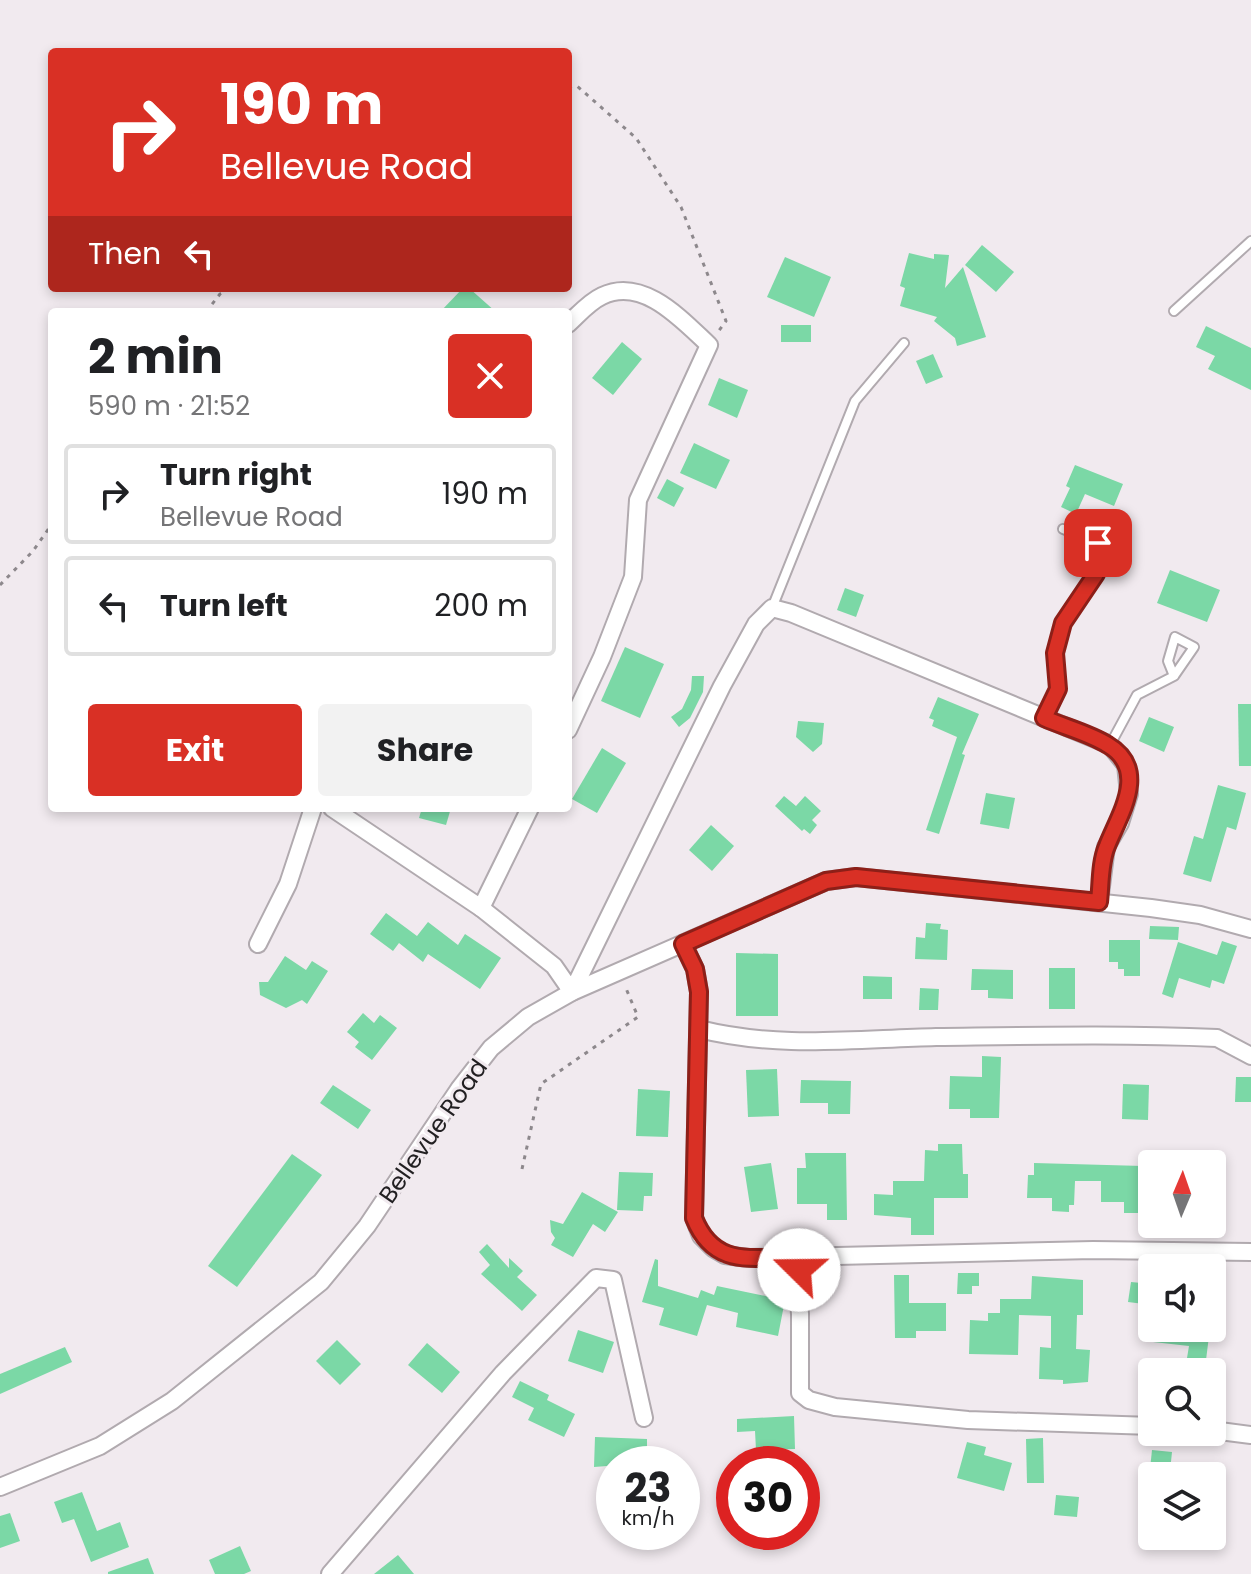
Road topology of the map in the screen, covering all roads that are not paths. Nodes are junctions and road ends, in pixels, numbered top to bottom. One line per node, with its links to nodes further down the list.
1 (1251, 241): 2 (lane)
2 (1174, 311)
3 (572, 321): 9 (street)
4 (904, 343): 6 (lane)
5 (1063, 529): 8 (lane)
6 (772, 608): 8 (street); 19 (street)
7 (1174, 676): 10 (lane)
8 (1044, 718): 10 (street)
9 (572, 721)
10 (1110, 745): 14 (street)
11 (312, 812): 17 (street)
12 (338, 812): 15 (street)
13 (528, 812): 15 (street)
14 (1099, 902): 16 (street, Bellevue Road); 18 (street, Bellevue Road)
15 (481, 908): 19 (street)
16 (1251, 929)
17 (258, 944)
18 (683, 944): 19 (street, Bellevue Road); 20 (street)
19 (572, 992): 28 (street, Bellevue Road)
20 (699, 1029): 21 (street); 23 (street)
21 (1251, 1056)
22 (1251, 1252): 23 (street)
23 (795, 1257): 25 (street)
24 (644, 1418): 29 (street)
25 (1138, 1426)
26 (1226, 1432): 27 (street)
27 (1251, 1435)
28 (0, 1487)
29 (330, 1574)

